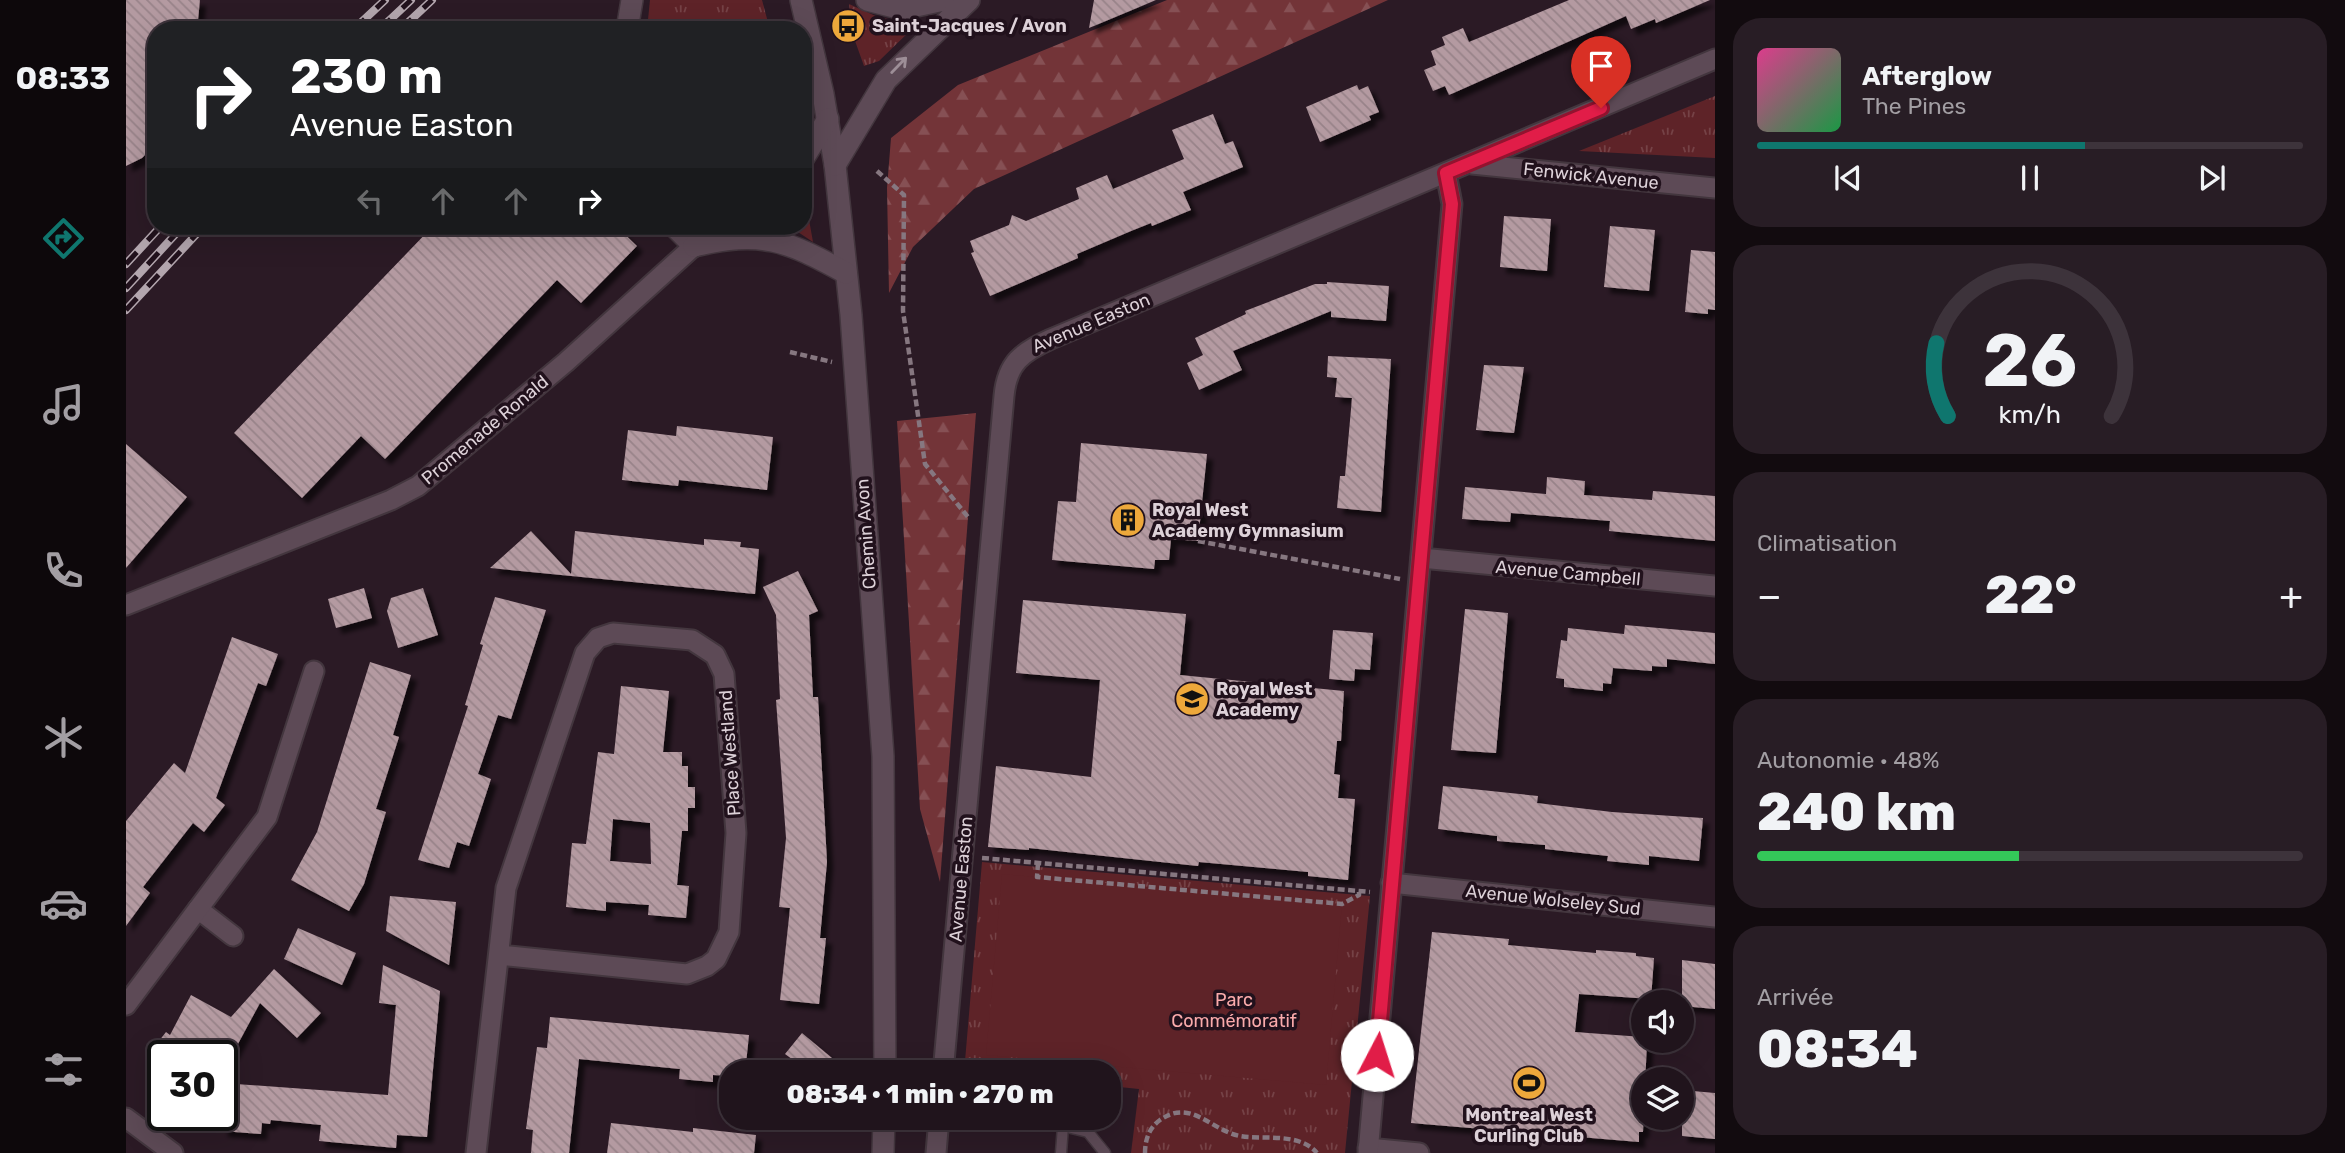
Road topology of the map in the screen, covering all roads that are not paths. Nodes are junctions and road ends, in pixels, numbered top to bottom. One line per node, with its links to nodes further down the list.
1 (632, 0): 6 (main road)
2 (801, 0): 7 (main road, Chemin Avon)
3 (867, 0): 4 (main road)
4 (944, 0)
5 (969, 0): 12 (main road, one-way to 5)
6 (628, 21)
7 (806, 21)
8 (812, 48): 10 (main road, Chemin Avon)
9 (1715, 59): 13 (street, Avenue Easton)
10 (828, 119): 11 (main road); 12 (main road, Chemin Avon)
11 (812, 145)
12 (835, 164): 21 (main road, Chemin Avon)
13 (1467, 164): 14 (street, Avenue Easton); 15 (street, Fenwick Avenue)
14 (1446, 173): 22 (street); 33 (street, Avenue Easton)
15 (1715, 188)
16 (683, 235): 20 (main road)
17 (705, 235): 20 (main road)
18 (757, 235): 20 (main road)
19 (777, 235): 21 (main road)
20 (694, 246): 24 (street, Promenade Ronald)
21 (846, 273): 32 (main road, Chemin Avon)
22 (1421, 558): 23 (street, Avenue Campbell); 26 (street)
23 (1715, 586)
24 (126, 605)
25 (314, 671): 27 (street)
26 (1391, 883): 28 (street, Avenue Wolseley Sud); 39 (street)
27 (198, 909): 29 (street); 31 (street)
28 (1715, 917)
29 (233, 936)
30 (499, 955): 30 (street, Place Westland); 41 (street, Place Westland)
31 (126, 1005)
32 (885, 1060)
33 (944, 1060)
34 (126, 1118): 40 (street)
35 (884, 1130): 42 (main road)
36 (938, 1130): 43 (street)
37 (1063, 1130): 44 (lane)
38 (1080, 1130): 45 (lane)
39 (1368, 1150): 46 (street)
40 (173, 1153)
41 (476, 1153)
42 (883, 1153)
43 (936, 1153)
44 (1061, 1153)
45 (1105, 1153)
46 (1419, 1153)

